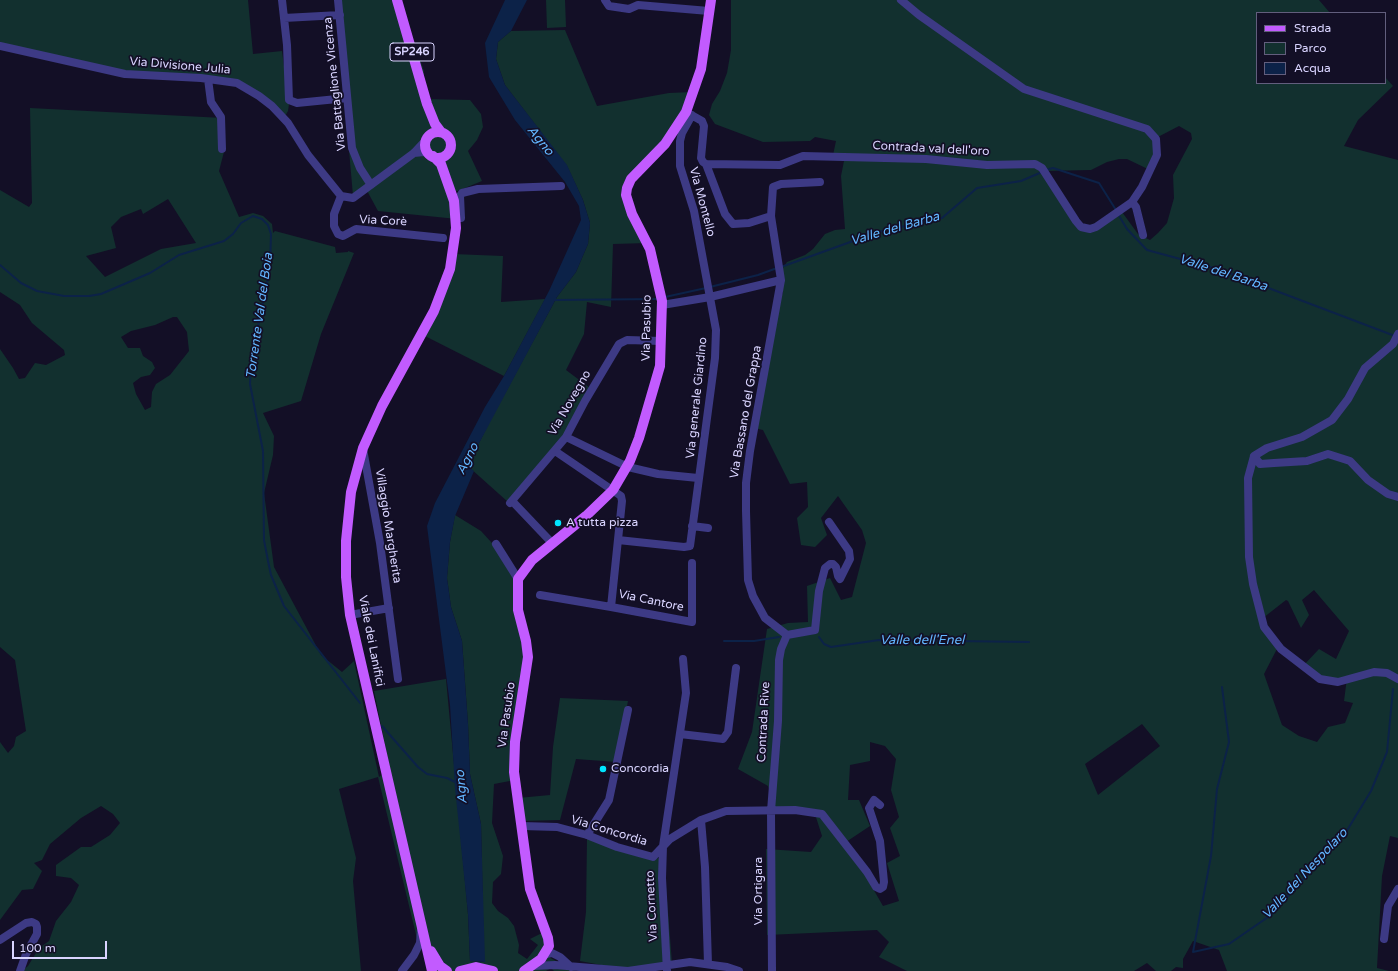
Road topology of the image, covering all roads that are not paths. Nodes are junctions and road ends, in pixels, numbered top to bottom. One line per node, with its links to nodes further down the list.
1 (282, 0): 9 (street)
2 (338, 0): 8 (street, Via Battaglione Vicenza)
3 (397, 0): 13 (main road, Viale dei Lanifici / SP246)
4 (711, 0): 7 (main road, Via Pasubio)
5 (901, 0): 27 (street, Contrada val dell'oro)
6 (607, 3): 7 (street)
7 (710, 11): 14 (main road, Via Pasubio)
8 (340, 15): 9 (street); 12 (street, Via Battaglione Vicenza)
9 (284, 18): 12 (street)
10 (0, 46): 11 (street, Via Divisione Julia)
11 (208, 79): 17 (street); 26 (street, Via Divisione Julia)
12 (347, 98): 23 (street, Via Battaglione Vicenza)
13 (427, 104): 15 (main road, Viale dei Lanifici / SP246); 16 (main road, Viale dei Lanifici / SP246)
14 (689, 113): 21 (street); 33 (street, Via Montello); 34 (main road, Via Pasubio)
15 (441, 132): 16 (main road); 19 (main road, Viale dei Lanifici / SP246)
16 (428, 137): 18 (street); 20 (main road, Viale dei Lanifici / SP246)
17 (222, 149)
18 (414, 153): 20 (street); 23 (street)
19 (448, 153): 20 (main road); 25 (main road, Viale dei Lanifici)
20 (432, 156): 25 (main road, Viale dei Lanifici)
21 (706, 164): 27 (street, Contrada val dell'oro); 28 (street)
22 (820, 182): 28 (street, Via Bassano del Grappa)
23 (371, 185): 26 (street)
24 (561, 186): 29 (street)
25 (451, 190): 29 (main road, Viale dei Lanifici)
26 (341, 196): 31 (street, Via Corè)
27 (1132, 202): 30 (street)
28 (771, 216): 32 (street, Via Bassano del Grappa)
29 (456, 218): 38 (main road, Viale dei Lanifici)
30 (1143, 235)
31 (443, 238)
32 (781, 280): 33 (street); 57 (street, Via Bassano del Grappa)
33 (710, 295): 34 (street); 42 (street, Via generale Giardino)
34 (662, 299): 36 (main road, Via Pasubio)
35 (1398, 334): 40 (street)
36 (661, 341): 37 (street, Via Novegno); 41 (main road, Via Pasubio)
37 (566, 437): 39 (street, Via Novegno); 41 (street)
38 (363, 448): 55 (street, Villaggio Margherita); 56 (main road, Viale dei Lanifici)
39 (555, 450): 43 (street); 49 (street, Via Novegno)
40 (1254, 456): 44 (street); 61 (street)
41 (628, 467): 42 (street); 43 (main road, Via Pasubio)
42 (698, 478): 46 (street)
43 (613, 490): 48 (street, Via Cantore); 49 (main road, Via Pasubio)
44 (1398, 496)
45 (829, 522): 57 (street)
46 (692, 526): 47 (street); 48 (street)
47 (708, 528)
48 (618, 540): 54 (street, Via Cantore)
49 (552, 543): 52 (main road, Via Pasubio)
50 (496, 544): 52 (street)
51 (692, 563): 54 (street, Via Cantore)
52 (518, 579): 67 (main road, Via Pasubio)
53 (540, 595): 54 (street)
54 (611, 607)
55 (389, 608): 56 (street); 60 (street, Villaggio Margherita)
56 (350, 614): 71 (main road, Viale dei Lanifici)
57 (787, 635): 65 (street, Contrada Rive)
58 (682, 660): 63 (street, Via Cornetto)
59 (736, 668): 63 (street)
60 (398, 679)
61 (1398, 679)
62 (628, 710): 68 (street)
63 (680, 734): 69 (street, Via Cornetto)
64 (876, 800): 65 (street, Via Concordia)
65 (771, 811): 66 (street, Via Concordia); 90 (street, Via Ortigara)
66 (701, 820): 69 (street, Via Concordia); 79 (street)
67 (522, 826): 68 (street, Via Concordia); 72 (main road, Via Pasubio)
68 (587, 835): 69 (street, Via Concordia)
69 (663, 846): 82 (street, Via Cornetto)
70 (1398, 889): 73 (street)
71 (421, 922): 75 (main road, Viale dei Lanifici); 77 (street); 87 (main road, Viale dei Lanifici)
72 (548, 938): 76 (main road, Via Pasubio); 78 (street)
73 (1384, 939)
74 (0, 940): 84 (street)
75 (426, 951): 77 (street); 86 (main road, Viale dei Lanifici)
76 (546, 954): 78 (street); 81 (main road)
77 (414, 955): 85 (street)
78 (560, 957): 80 (street)
79 (708, 964): 82 (street); 89 (street)
80 (571, 967): 81 (street); 82 (street)
81 (527, 968)
82 (667, 968)
83 (463, 970): 88 (main road)
84 (20, 971)
85 (402, 971)
86 (432, 971)
87 (447, 971)
88 (493, 971)
89 (739, 971)
90 (772, 971)

